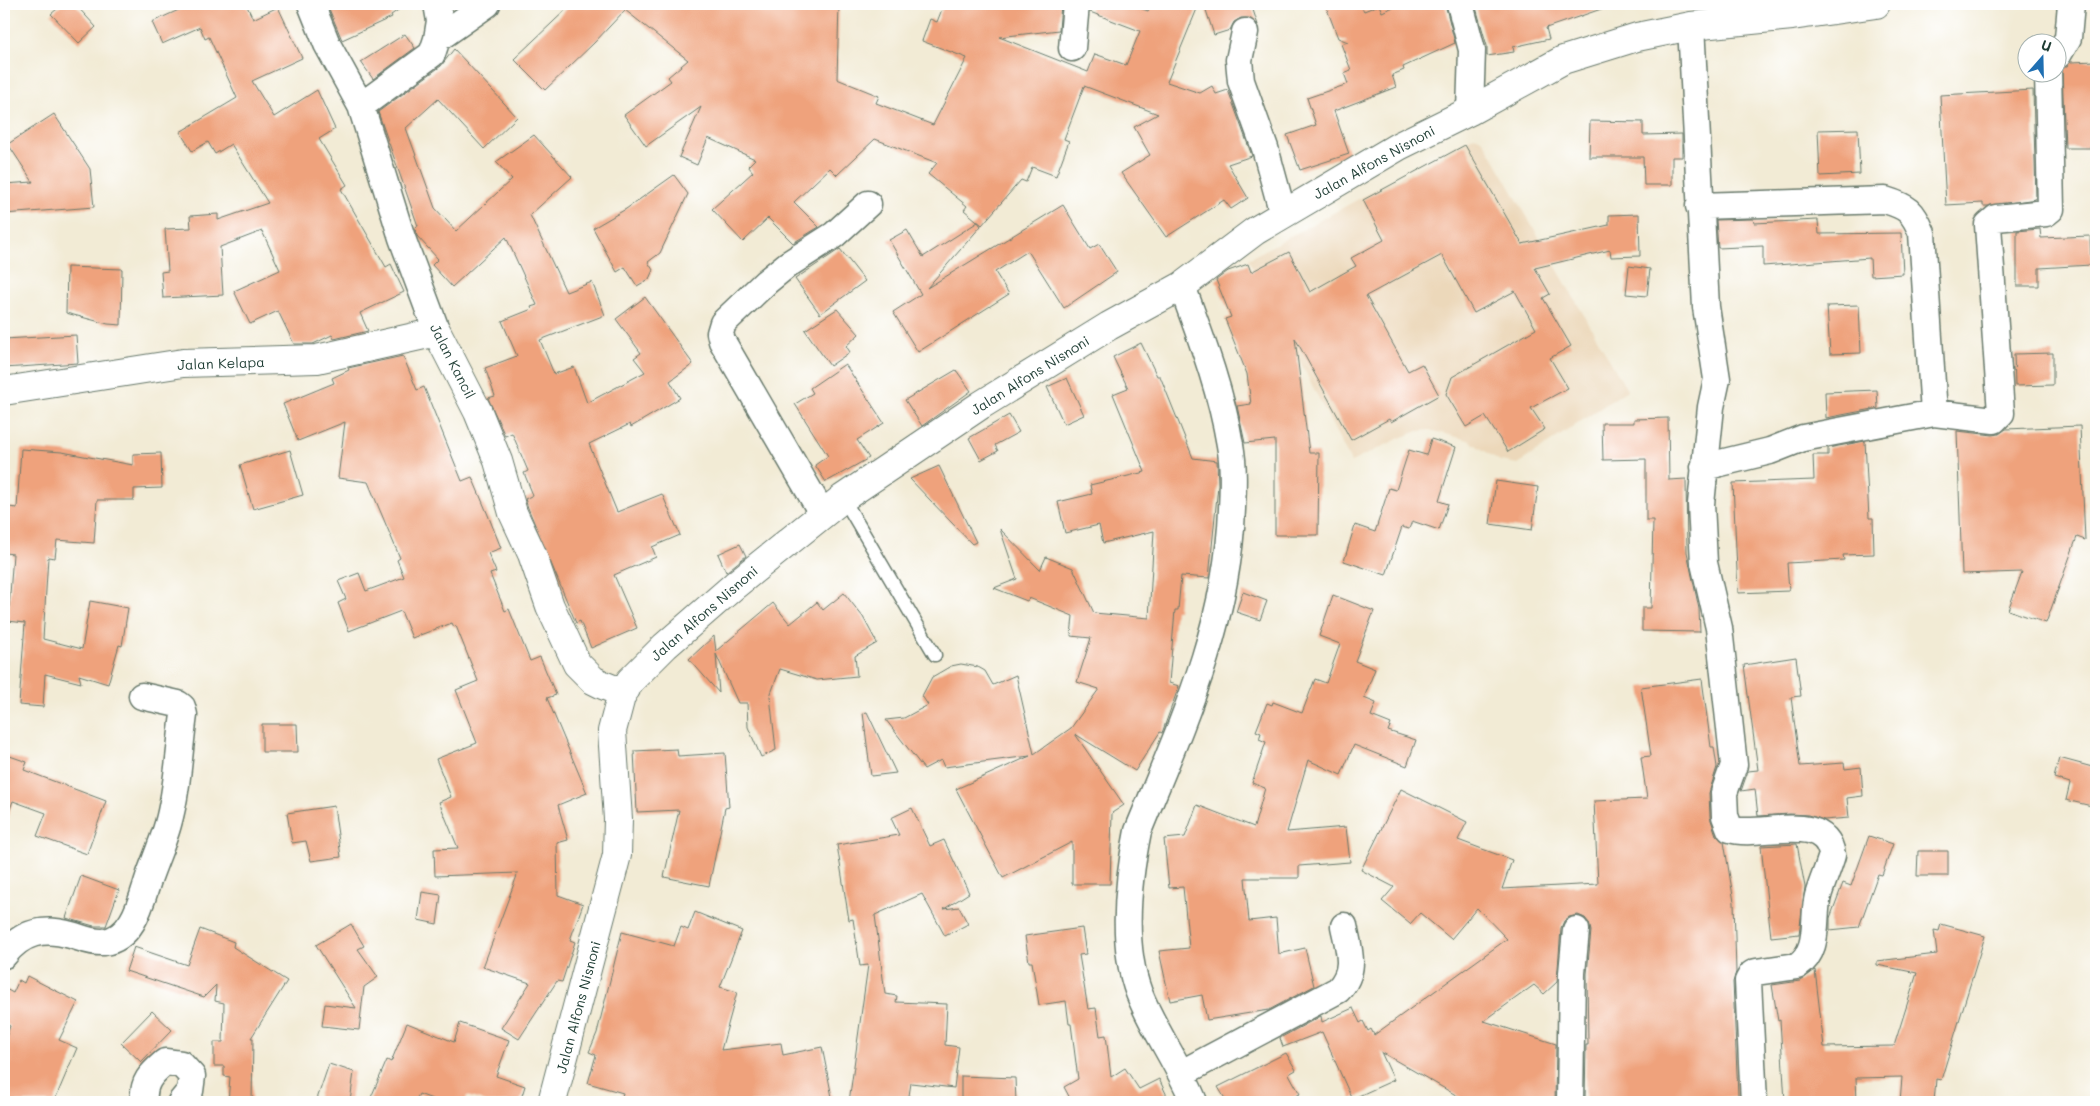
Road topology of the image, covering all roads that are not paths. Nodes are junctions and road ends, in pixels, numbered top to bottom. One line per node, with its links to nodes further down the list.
1 (311, 4): 14 (street, Jalan Kancil)
2 (437, 4): 11 (street)
3 (487, 4): 11 (street)
4 (1076, 4): 12 (street)
5 (1460, 4): 15 (street)
6 (1876, 4): 8 (main road, Jalan Alfons Nisnoni)
7 (2071, 4): 10 (street)
8 (1691, 26): 15 (main road, Jalan Alfons Nisnoni); 17 (street)
9 (1245, 32): 18 (street)
10 (2068, 38)
11 (437, 39): 14 (street)
12 (1072, 48)
13 (2048, 82): 22 (street)
14 (361, 106): 20 (street, Jalan Kancil)
15 (1470, 111): 18 (main road, Jalan Alfons Nisnoni)
16 (868, 204): 24 (street)
17 (1700, 206): 22 (street); 23 (street)
18 (1283, 214): 19 (main road, Jalan Alfons Nisnoni)
19 (1182, 286): 24 (main road, Jalan Alfons Nisnoni); 31 (street)
20 (437, 332): 21 (main road, Jalan Kelapa); 26 (main road, Jalan Kancil)
21 (4, 391)
22 (1934, 413): 23 (street)
23 (1704, 468): 37 (street)
24 (833, 505): 25 (lane); 26 (main road, Jalan Alfons Nisnoni)
25 (935, 656)
26 (626, 689): 34 (main road, Jalan Alfons Nisnoni)
27 (142, 696): 30 (street)
28 (1344, 926): 31 (street)
29 (1576, 930): 36 (street)
30 (4, 955)
31 (1182, 1073): 35 (street)
32 (144, 1102): 33 (street)
33 (181, 1102)
34 (552, 1102)
35 (1194, 1102)
36 (1570, 1102)
37 (1754, 1102)

